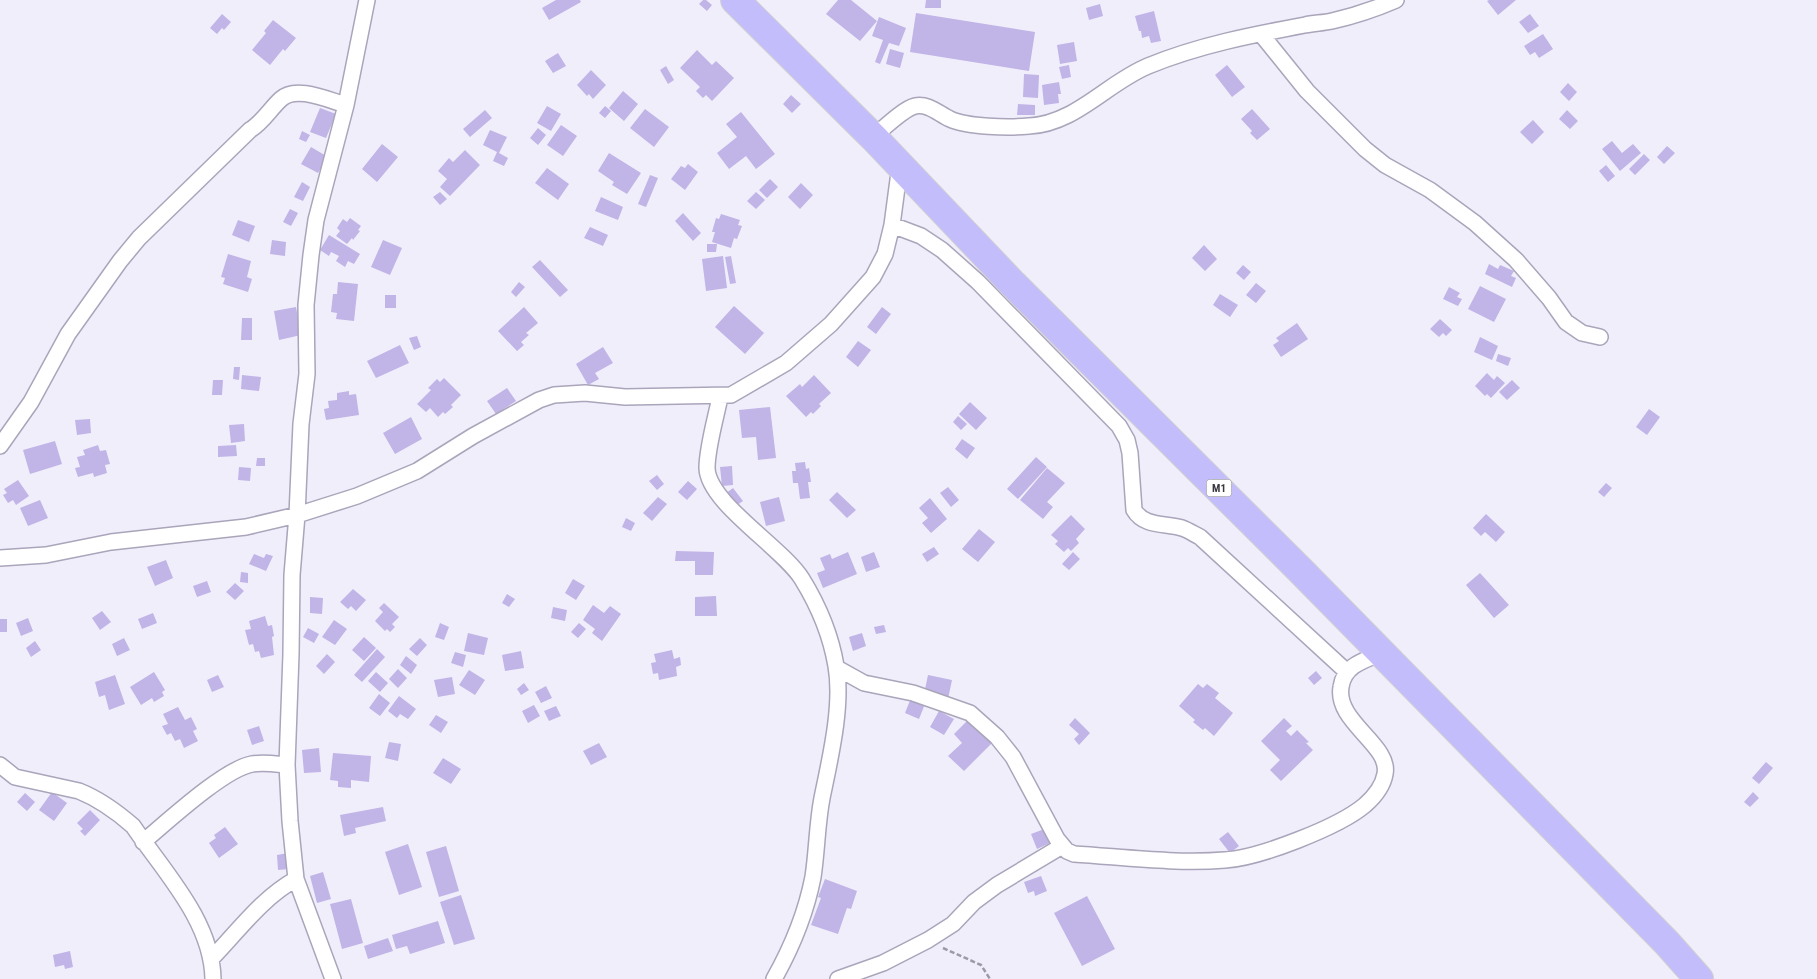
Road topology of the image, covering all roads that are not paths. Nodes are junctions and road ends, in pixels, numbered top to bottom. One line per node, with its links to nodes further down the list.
1 (368, 0): 5 (street)
2 (735, 0): 6 (highway, M1)
3 (1396, 0): 4 (street)
4 (1261, 34): 6 (street); 9 (street)
5 (346, 105): 11 (street); 12 (street)
6 (873, 137): 7 (highway, M1)
7 (900, 165): 8 (street); 14 (highway, M1)
8 (892, 225): 10 (street); 16 (street)
9 (1600, 337)
10 (720, 397): 12 (street); 15 (street)
11 (0, 446)
12 (297, 515): 13 (street); 18 (street)
13 (0, 558)
14 (1382, 654): 16 (street); 27 (highway, M1)
15 (837, 668): 20 (street); 25 (street)
16 (1347, 672): 20 (street)
17 (0, 765): 19 (street)
18 (287, 765): 19 (street); 21 (street)
19 (143, 842): 22 (street)
20 (1062, 846): 26 (street)
21 (296, 879): 22 (street); 24 (street)
22 (212, 958): 23 (street)
23 (213, 979)
24 (333, 979)
25 (774, 979)
26 (838, 979)
27 (1699, 979)

